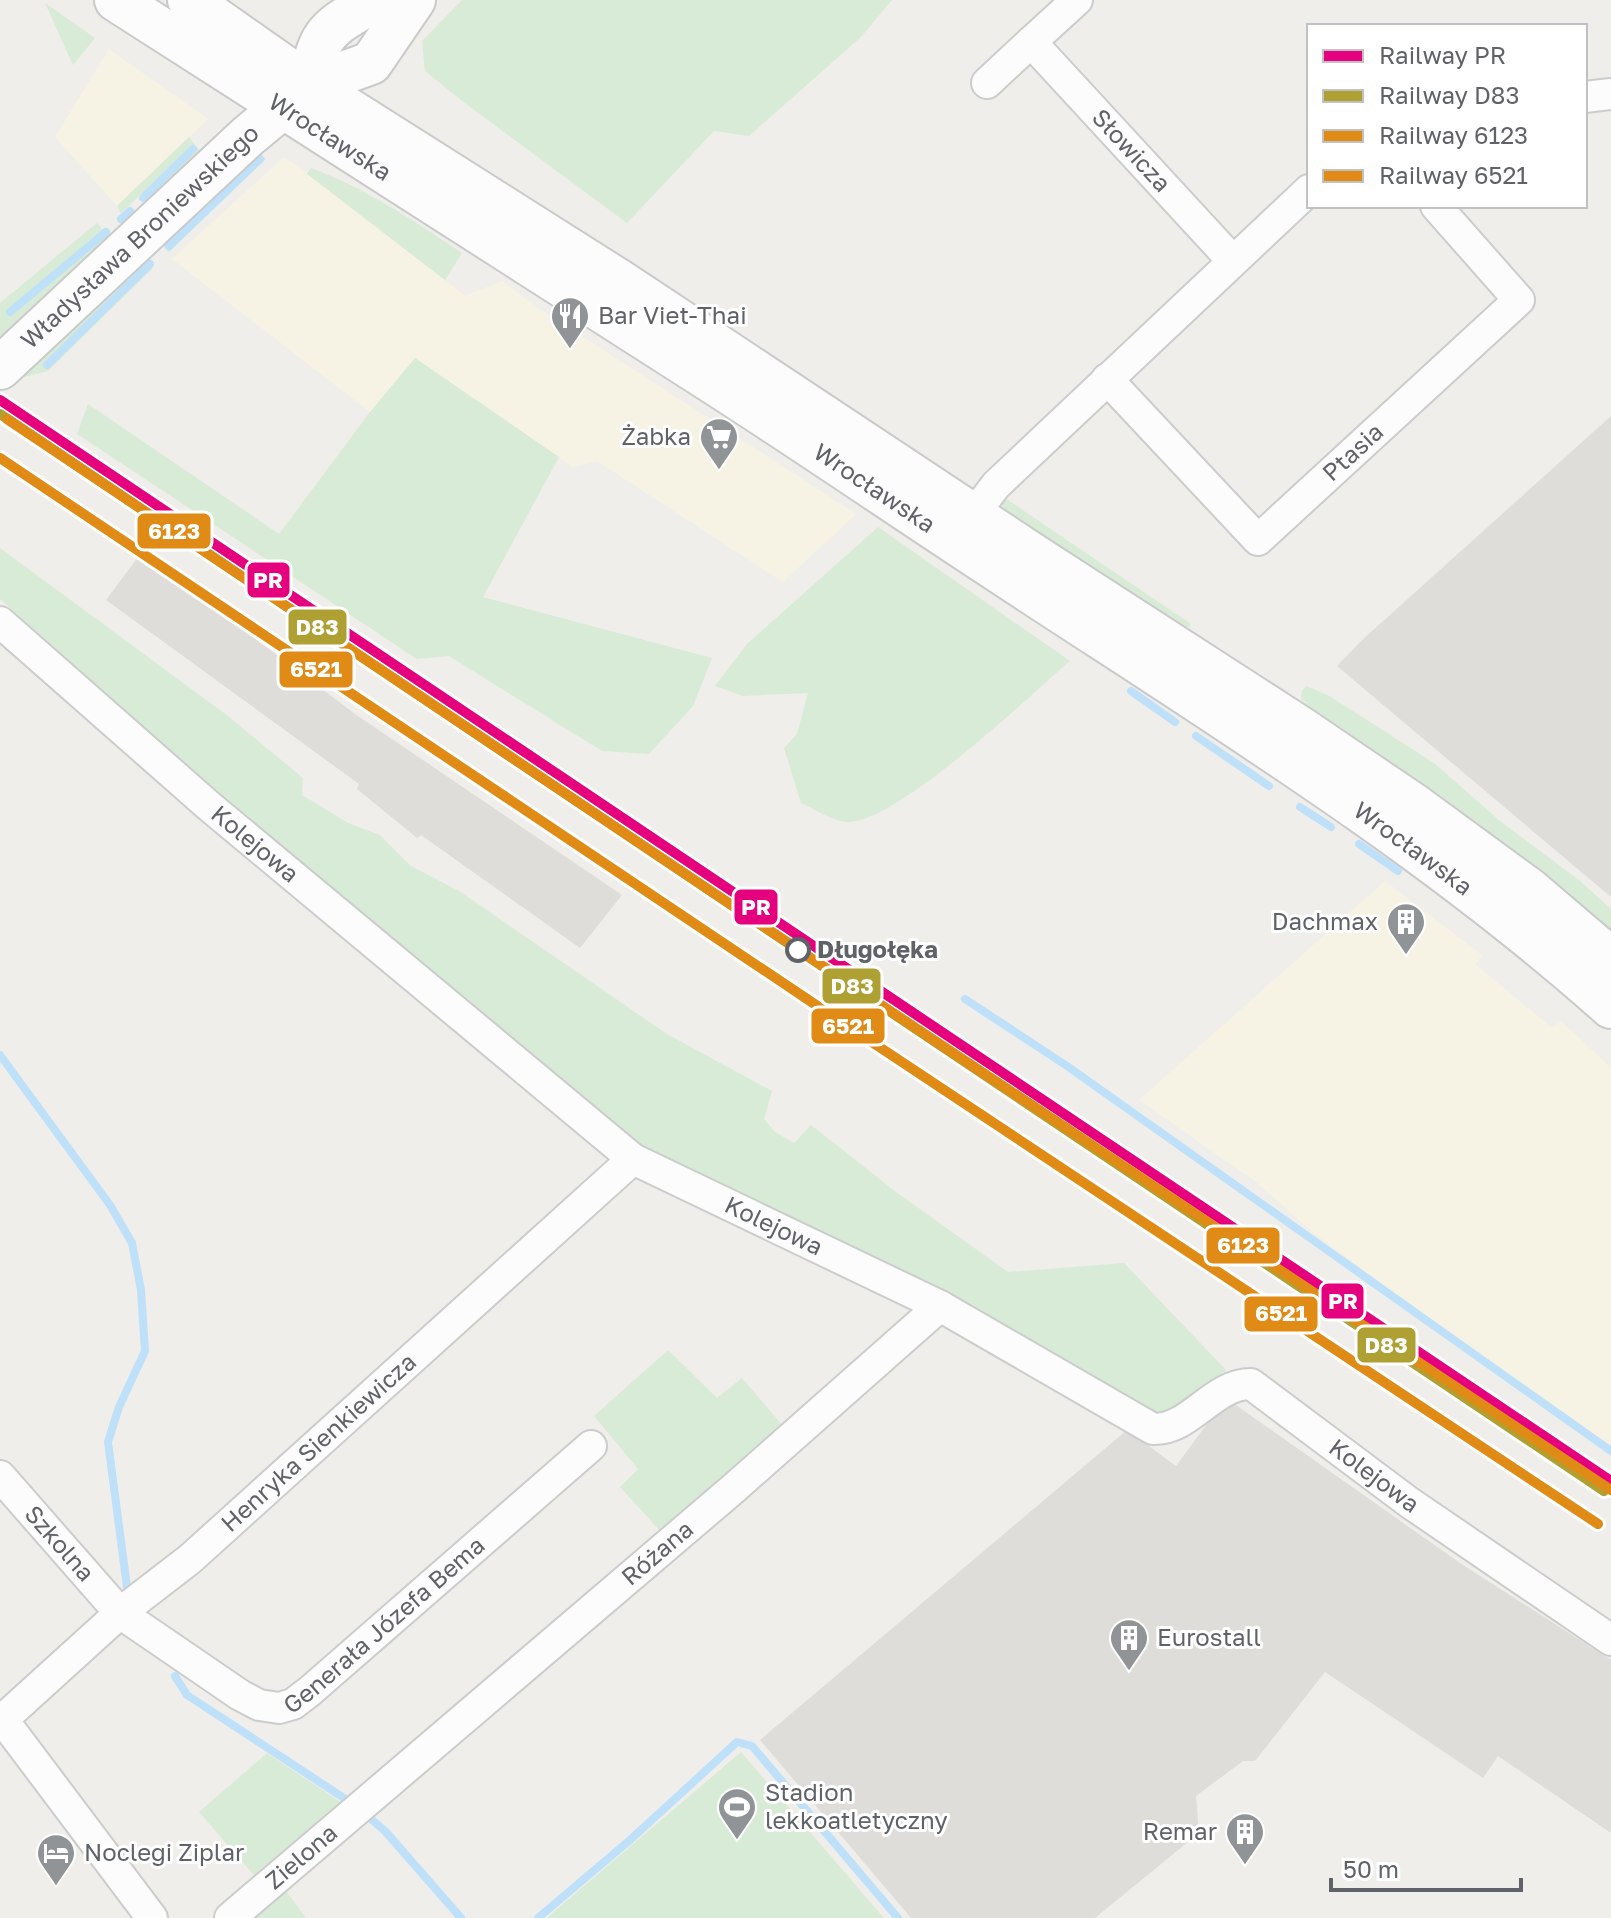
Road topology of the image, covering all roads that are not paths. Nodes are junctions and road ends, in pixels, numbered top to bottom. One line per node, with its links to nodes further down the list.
1 (116, 0): 9 (main road, Wrocławska)
2 (189, 0): 9 (main road, Wrocławska)
3 (375, 0): 9 (main road)
4 (414, 0): 9 (main road, Władysława Broniewskiego)
5 (1077, 0): 6 (street)
6 (1031, 42): 7 (street); 13 (street, Słowicza)
7 (987, 83)
8 (1611, 94): 10 (street)
9 (296, 97): 14 (main road, Władysława Broniewskiego); 16 (main road, Wrocławska); 19 (main road, Wrocławska)
10 (1587, 97)
11 (1307, 192): 13 (street)
12 (1438, 208): 15 (street, Ptasia)
13 (1232, 260): 15 (street)
14 (0, 368)
15 (1107, 379): 16 (street)
16 (974, 514): 18 (main road, Wrocławska)
17 (0, 622): 20 (street, Kolejowa)
18 (1611, 959)
19 (1611, 1007)
20 (633, 1159): 21 (street, Kolejowa); 24 (street, Henryka Sienkiewicza)
21 (940, 1306): 25 (street, Kolejowa); 27 (street, Różana)
22 (591, 1446): 24 (street, Generała Józefa Bema)
23 (0, 1476): 24 (street, Szkolna)
24 (120, 1613): 26 (street, Henryka Sienkiewicza)
25 (1611, 1640)
26 (1, 1721): 28 (street)
27 (362, 1808): 29 (street, Zielona)
28 (152, 1918)
29 (230, 1918)

